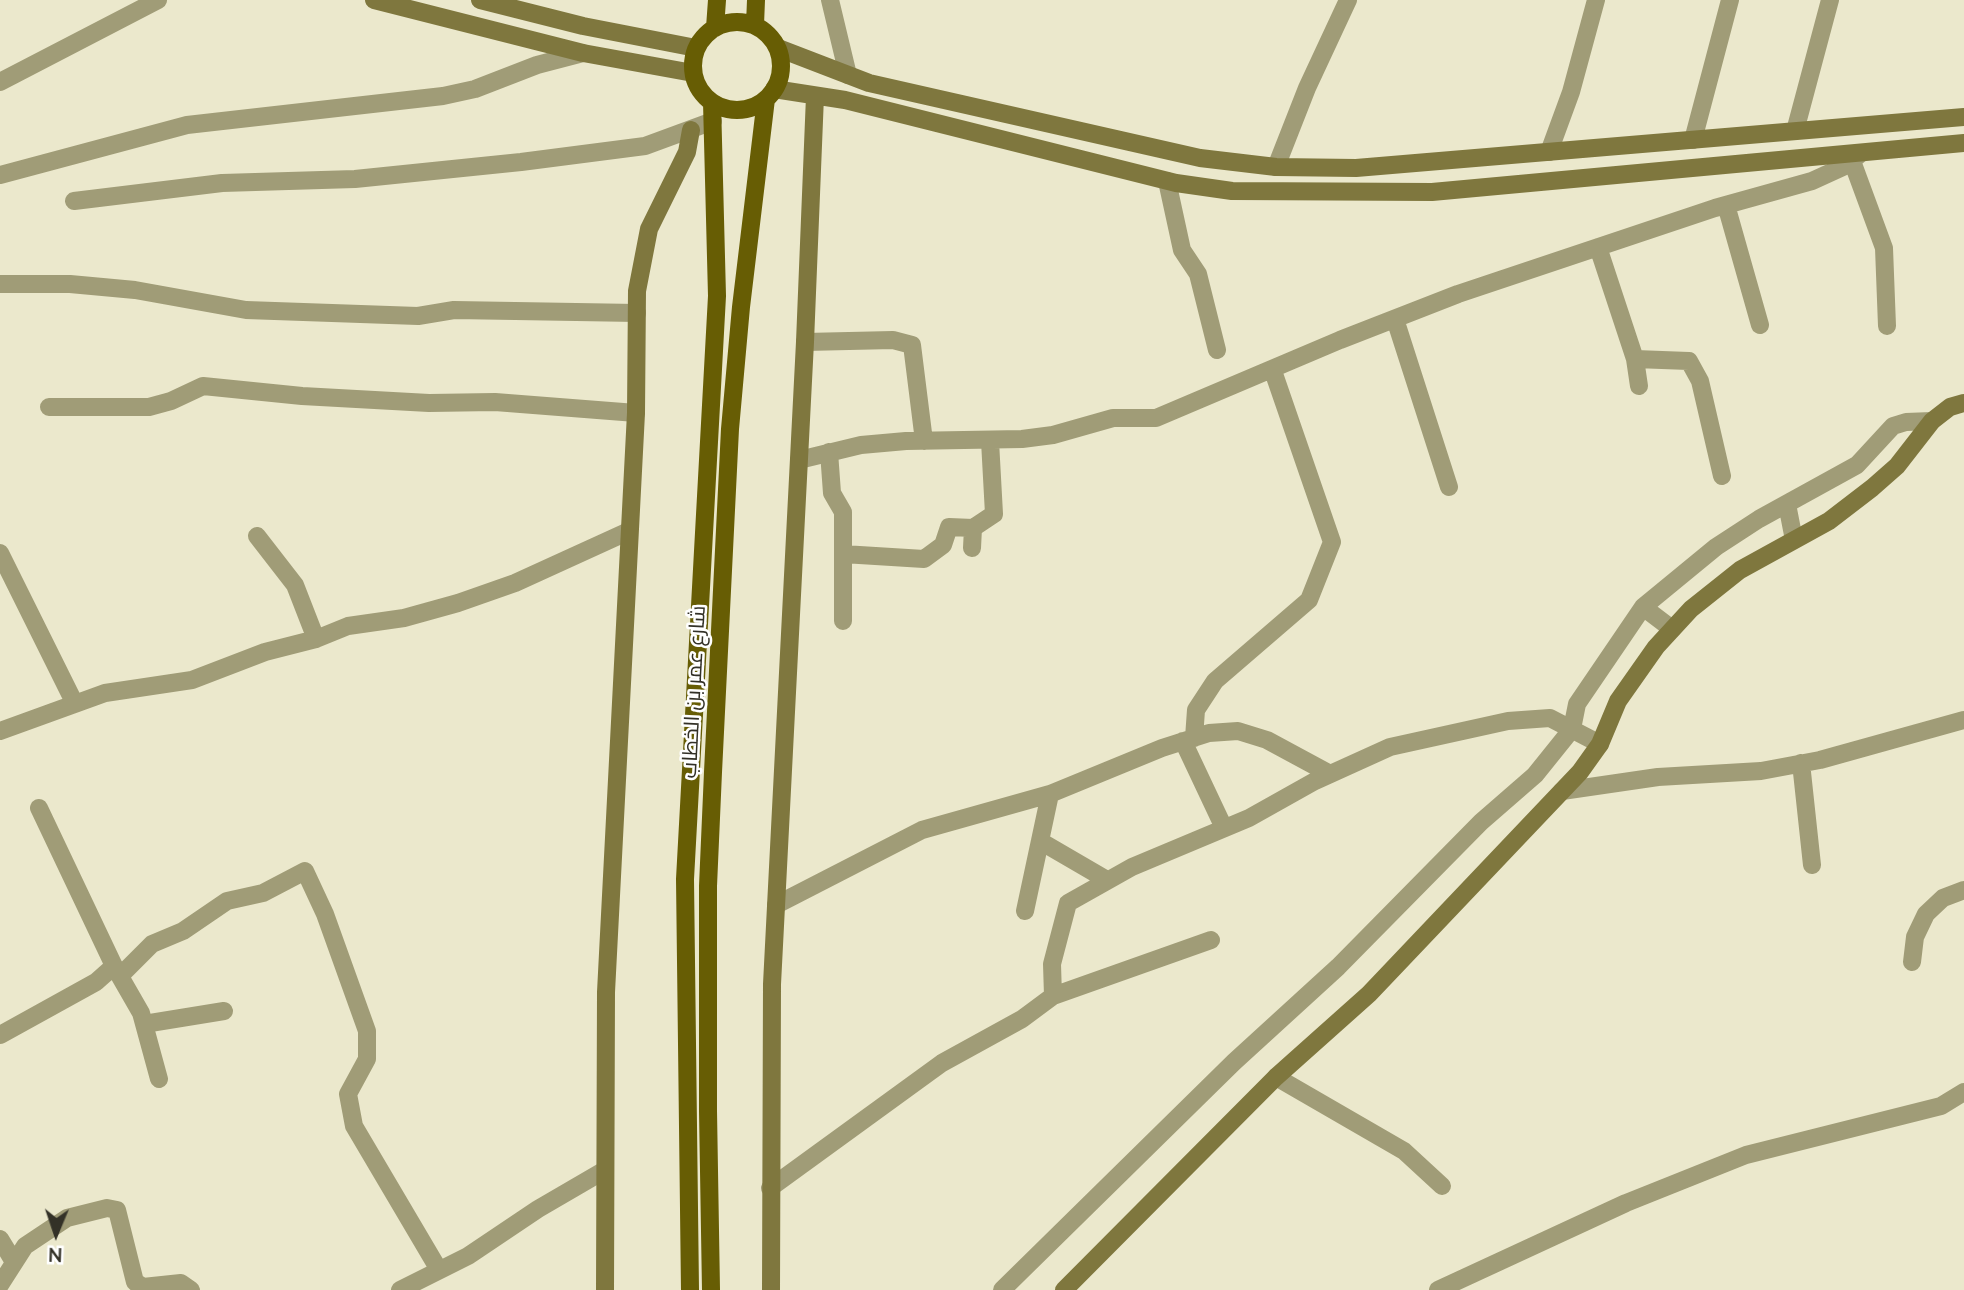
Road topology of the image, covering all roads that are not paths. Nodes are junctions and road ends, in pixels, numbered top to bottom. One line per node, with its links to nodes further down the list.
1 (158, 0): 18 (street)
2 (374, 0): 15 (street)
3 (480, 0): 13 (street)
4 (717, 0): 12 (main road)
5 (756, 0): 11 (main road)
6 (830, 0): 17 (street)
7 (1348, 0): 32 (street)
8 (1596, 0): 30 (street)
9 (1730, 0): 27 (street)
10 (1830, 0): 26 (street)
11 (755, 25): 12 (main road); 14 (main road)
12 (715, 27): 13 (main road)
13 (696, 48): 16 (main road)
14 (778, 48): 17 (street); 19 (main road)
15 (583, 52): 16 (street); 33 (street)
16 (693, 73): 21 (main road)
17 (848, 75): 32 (street)
18 (0, 82)
19 (770, 94): 20 (street); 21 (main road); 109 (main road, شارع عمر بن الخطاب)
20 (815, 96): 34 (street); 43 (street)
21 (712, 102): 24 (main road, شارع عمر بن الخطاب)
22 (1964, 117): 23 (street)
23 (1940, 119): 26 (street); 29 (street)
24 (713, 121): 25 (street); 108 (main road, شارع عمر بن الخطاب)
25 (691, 130): 35 (street); 39 (street)
26 (1795, 131): 27 (street)
27 (1693, 140): 30 (street)
28 (1964, 143): 29 (street)
29 (1943, 145): 31 (street)
30 (1549, 152): 32 (street)
31 (1856, 157): 34 (street); 36 (street); 42 (street)
32 (1276, 167)
33 (0, 174)
34 (1167, 181): 44 (street)
35 (74, 201)
36 (1726, 205): 37 (street); 41 (street)
37 (1598, 247): 40 (street); 45 (street)
38 (0, 284): 39 (street)
39 (637, 313): 50 (street)
40 (1395, 318): 46 (street); 57 (street)
41 (1760, 325)
42 (1887, 326)
43 (806, 342): 52 (street); 55 (street)
44 (1217, 350)
45 (1635, 359): 47 (street); 56 (street)
46 (1273, 371): 53 (street); 74 (street)
47 (1639, 386)
48 (1964, 403): 51 (street)
49 (49, 407): 50 (street)
50 (636, 413): 60 (street)
51 (1931, 421): 58 (street); 62 (street)
52 (924, 441): 53 (street); 54 (street)
53 (990, 441): 59 (street)
54 (829, 452): 55 (street); 65 (street)
55 (799, 460): 86 (street)
56 (1722, 476)
57 (1449, 487)
58 (1787, 504): 62 (street); 66 (street)
59 (973, 528): 63 (street); 65 (street)
60 (629, 531): 69 (street); 98 (street)
61 (257, 536): 69 (street)
62 (1794, 540): 68 (street)
63 (972, 548)
64 (0, 553): 70 (street)
65 (843, 554): 67 (street)
66 (1643, 607): 68 (street); 72 (street)
67 (843, 621)
68 (1672, 629): 75 (street)
69 (316, 639): 70 (street)
70 (74, 702): 73 (street)
71 (1964, 720): 76 (street)
72 (1572, 729): 75 (street); 77 (street); 111 (street)
73 (0, 731)
74 (1189, 739): 77 (street); 79 (street); 81 (street)
75 (1600, 744): 78 (street)
76 (1801, 763): 78 (street); 83 (street)
77 (1330, 774): 81 (street)
78 (1562, 792): 95 (street)
79 (1050, 794): 82 (street); 86 (street)
80 (39, 808): 90 (street)
81 (1224, 828): 84 (street)
82 (1040, 841): 84 (street); 87 (street)
83 (1812, 865)
84 (1107, 880): 91 (street)
85 (1964, 890): 89 (street)
86 (776, 905): 100 (street)
87 (1025, 911)
88 (1211, 940): 91 (street)
89 (1912, 962)
90 (117, 971): 93 (street); 94 (street); 103 (street)
91 (1053, 996): 100 (street)
92 (224, 1011): 93 (street)
93 (144, 1024): 96 (street)
94 (0, 1035)
95 (1276, 1077): 99 (street); 112 (street)
96 (159, 1079)
97 (1964, 1092): 113 (street)
98 (605, 1170): 103 (street); 107 (street)
99 (1442, 1186)
100 (771, 1188): 110 (street)
101 (0, 1239): 102 (street)
102 (15, 1262): 104 (street); 105 (street)
103 (439, 1270): 106 (street)
104 (0, 1285)
105 (191, 1290)
106 (400, 1290)
107 (605, 1290)
108 (690, 1290)
109 (711, 1290)
110 (771, 1290)
111 (1002, 1290)
112 (1064, 1290)
113 (1438, 1290)

